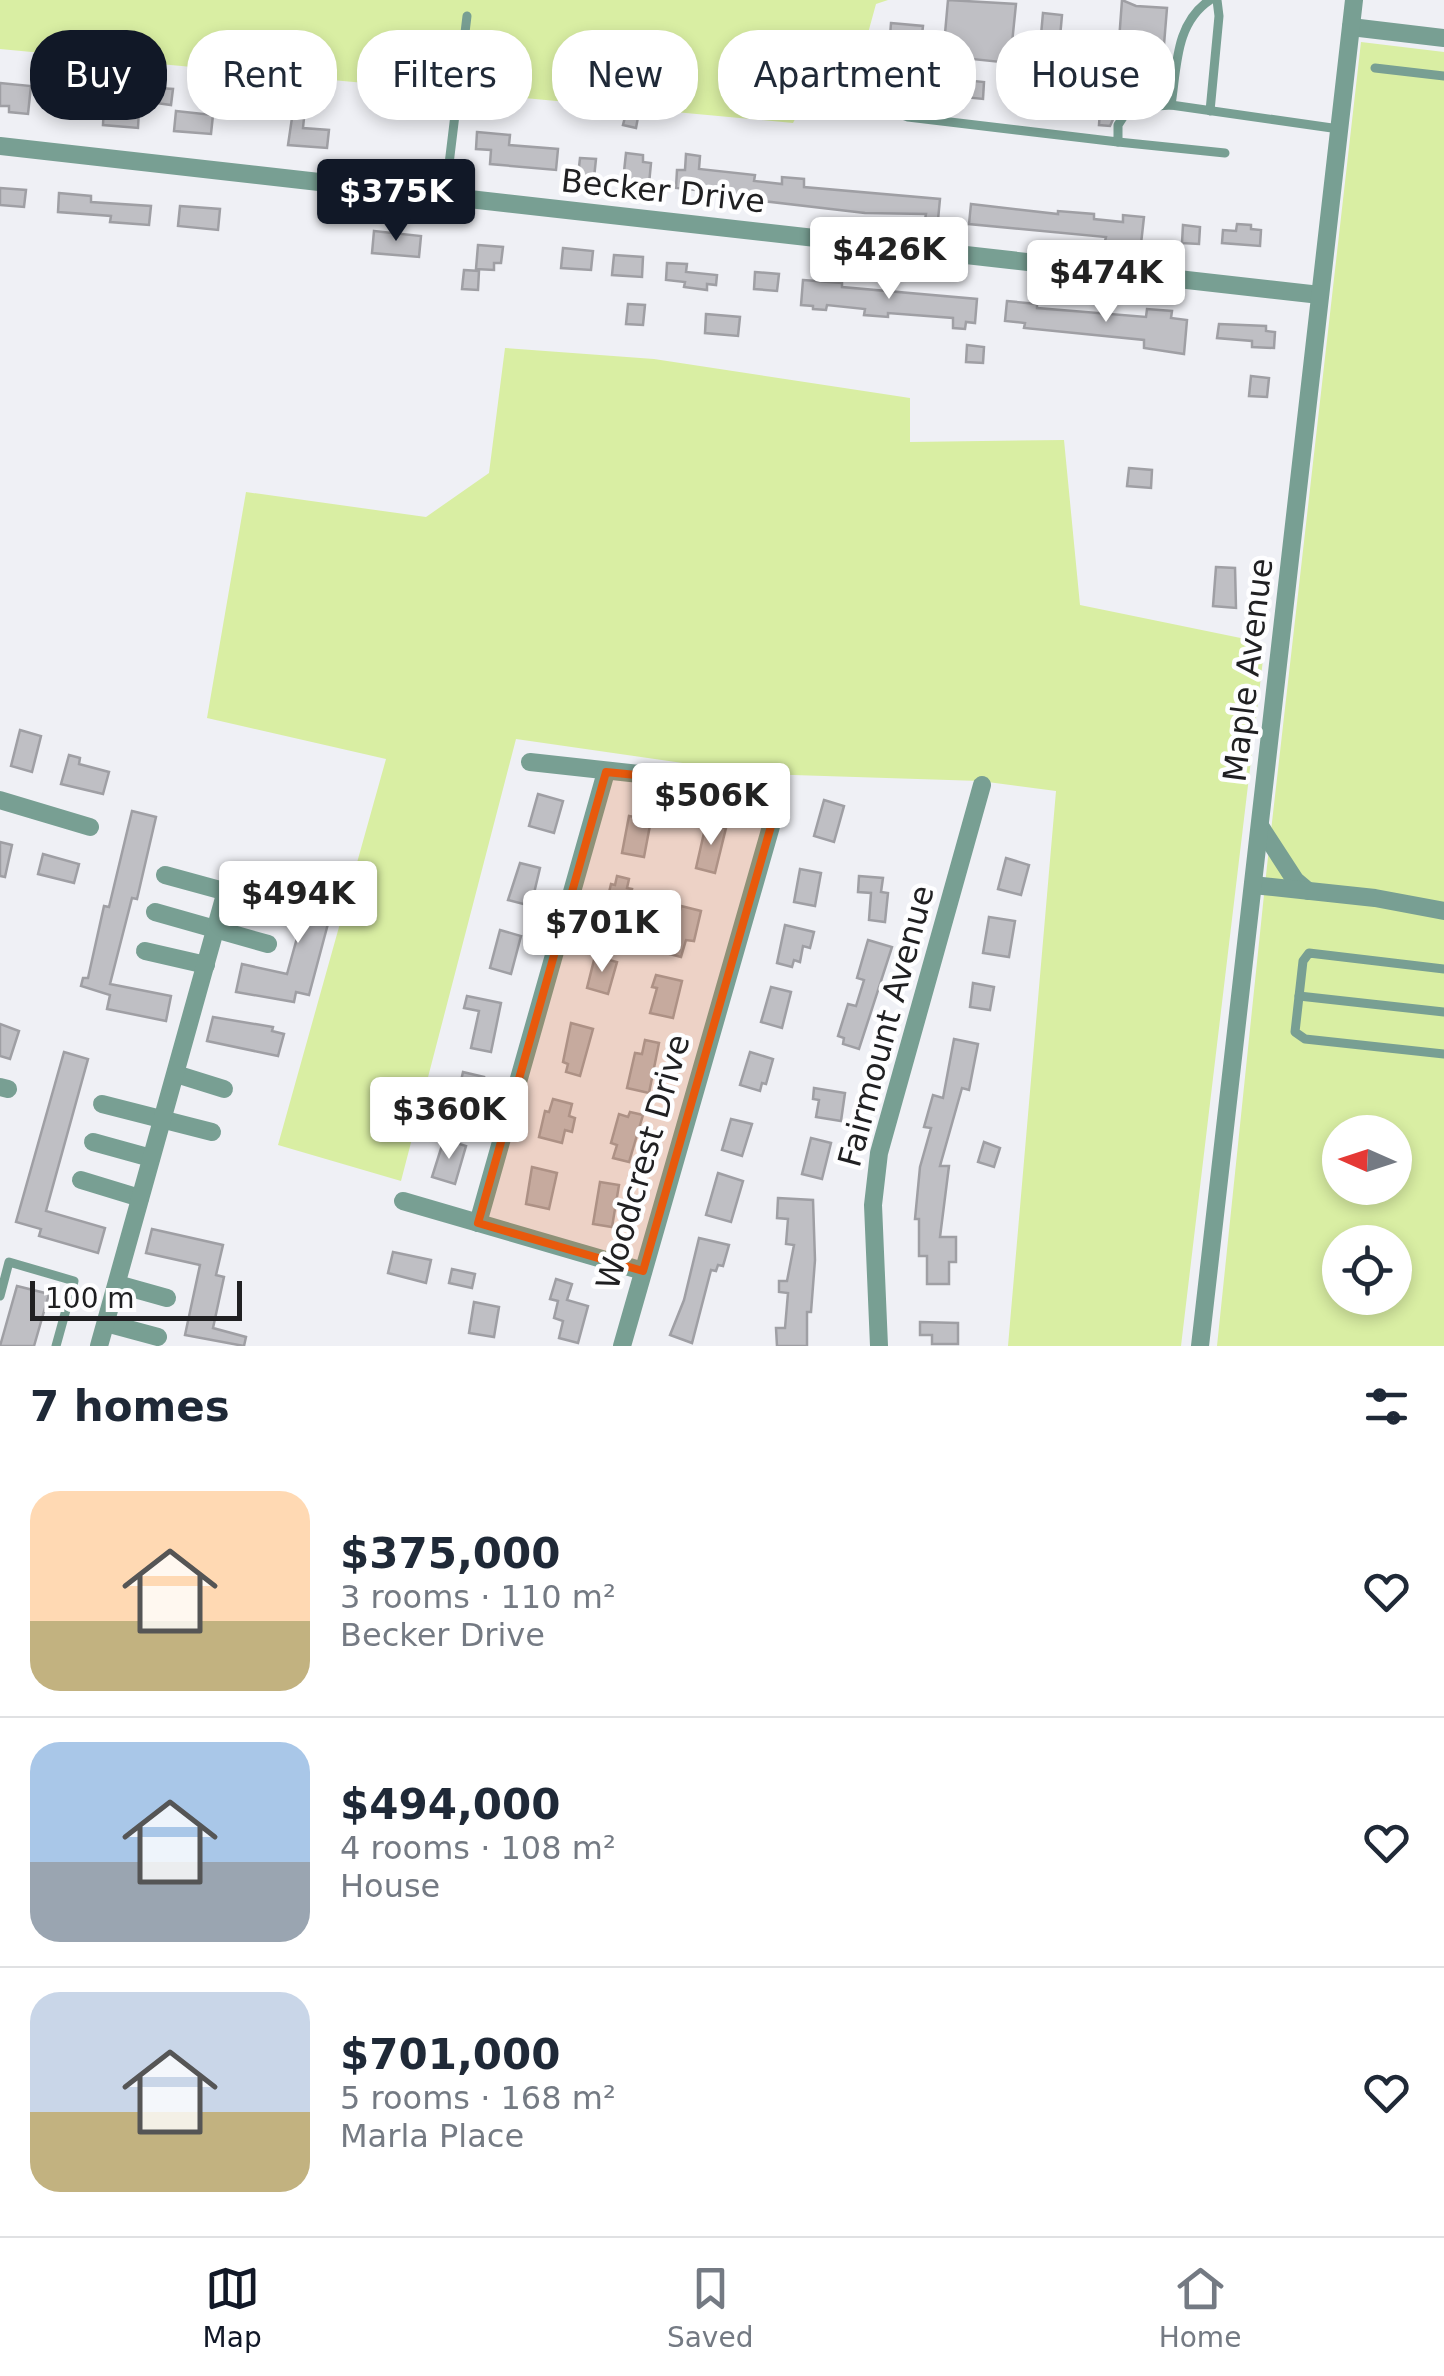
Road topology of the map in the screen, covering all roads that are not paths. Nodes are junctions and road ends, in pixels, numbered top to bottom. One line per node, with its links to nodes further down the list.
1 (1213, 0): 8 (lane); 10 (lane)
2 (1354, 0): 4 (street, Maple Avenue)
3 (468, 16): 17 (lane)
4 (1351, 27): 5 (street); 13 (street, Maple Avenue)
5 (1444, 38)
6 (1375, 68): 7 (lane)
7 (1444, 76)
8 (1175, 81)
9 (1175, 106): 10 (lane)
10 (1210, 110): 13 (lane)
11 (926, 120): 14 (lane)
12 (1121, 120): 14 (lane)
13 (1339, 129): 18 (street, Maple Avenue)
14 (1118, 142): 16 (lane)
15 (0, 146): 17 (street, Becker Drive)
16 (1225, 153)
17 (445, 197): 18 (street, Becker Drive)
18 (1320, 295): 23 (street, Maple Avenue)
19 (530, 762): 20 (street)
20 (606, 772): 50 (street); 51 (street, Woodcrest Drive)
21 (982, 785): 60 (street, Fairmount Avenue)
22 (0, 800): 24 (street)
23 (1260, 826): 26 (street, Maple Avenue); 28 (street)
24 (90, 828)
25 (166, 875): 27 (street)
26 (1253, 885): 28 (street); 61 (street, Maple Avenue)
27 (226, 891): 29 (street); 32 (street)
28 (1308, 891): 30 (street)
29 (275, 905)
30 (1444, 911)
31 (156, 912): 32 (street)
32 (216, 930): 33 (street); 35 (street)
33 (268, 944)
34 (145, 951): 35 (street)
35 (206, 965): 40 (street)
36 (1444, 969): 37 (lane)
37 (1299, 996): 38 (lane); 39 (lane)
38 (1444, 1012)
39 (1444, 1054)
40 (176, 1074): 41 (street); 43 (street)
41 (224, 1089)
42 (102, 1104): 43 (street)
43 (164, 1117): 44 (street); 46 (street)
44 (212, 1132)
45 (93, 1142): 46 (street)
46 (151, 1158): 48 (street)
47 (80, 1180): 48 (street)
48 (140, 1198): 52 (street)
49 (403, 1202): 50 (street)
50 (478, 1223): 51 (street)
51 (644, 1271): 59 (street, Woodcrest Drive)
52 (117, 1284): 54 (street); 55 (street)
53 (0, 1296): 57 (lane)
54 (167, 1298)
55 (106, 1323): 56 (street); 58 (street)
56 (158, 1337)
57 (56, 1346)
58 (100, 1346)
59 (622, 1346)
60 (879, 1346)
61 (1200, 1346)

